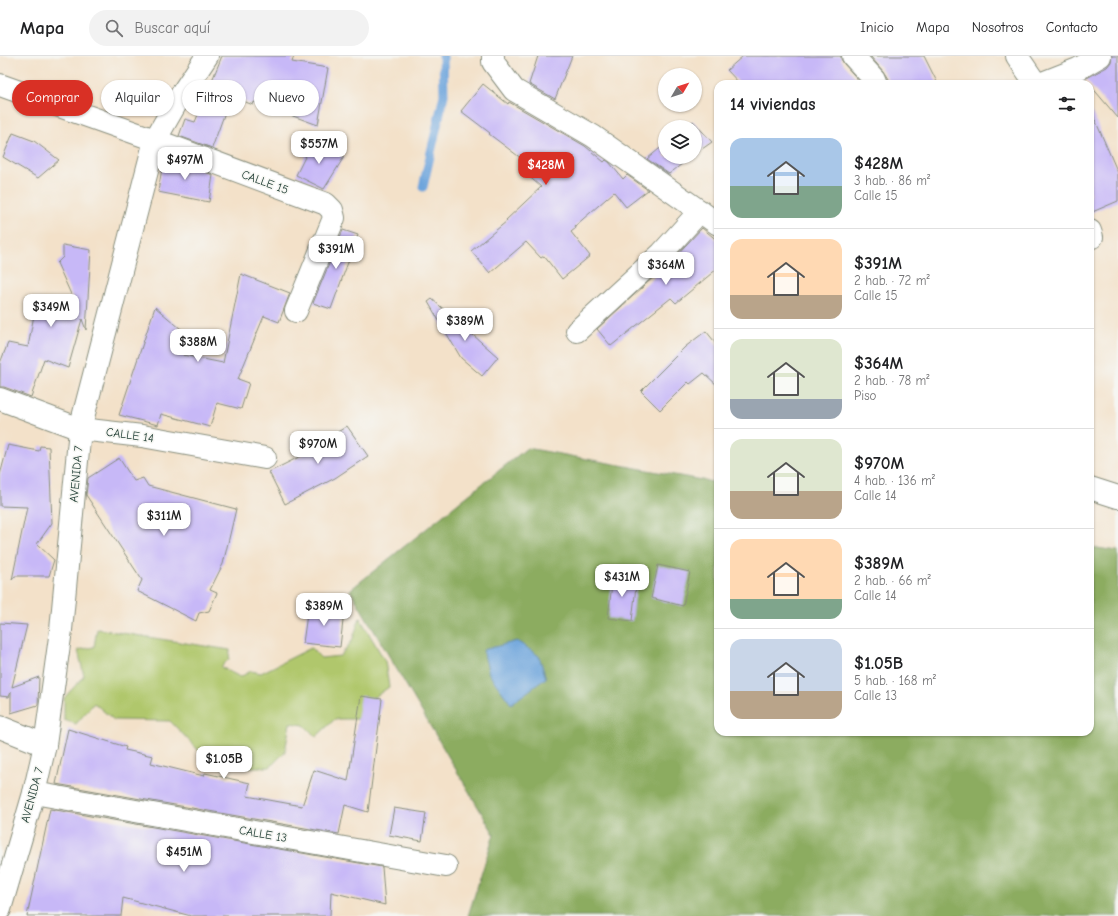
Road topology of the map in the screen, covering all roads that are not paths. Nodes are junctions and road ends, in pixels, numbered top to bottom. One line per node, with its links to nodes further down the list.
1 (207, 56): 10 (street, AVENIDA 7)
2 (493, 56): 11 (street)
3 (853, 56): 6 (street)
4 (1017, 56): 7 (street)
5 (1100, 56): 8 (street)
6 (874, 80)
7 (1033, 80)
8 (1050, 80)
9 (0, 85): 10 (street, CALLE 15)
10 (155, 140): 13 (street, CALLE 15); 16 (street, AVENIDA 7)
11 (700, 211): 12 (street); 14 (street)
12 (714, 221)
13 (296, 311)
14 (577, 331)
15 (0, 399): 16 (street, CALLE 14)
16 (80, 429): 17 (street, CALLE 14); 21 (street, AVENIDA 7)
17 (265, 458)
18 (1094, 489): 19 (street)
19 (1118, 497)
20 (0, 727): 21 (street)
21 (45, 745): 22 (street, AVENIDA 7)
22 (34, 793): 23 (street, CALLE 13); 24 (street, AVENIDA 7)
23 (446, 866)
24 (0, 909)

